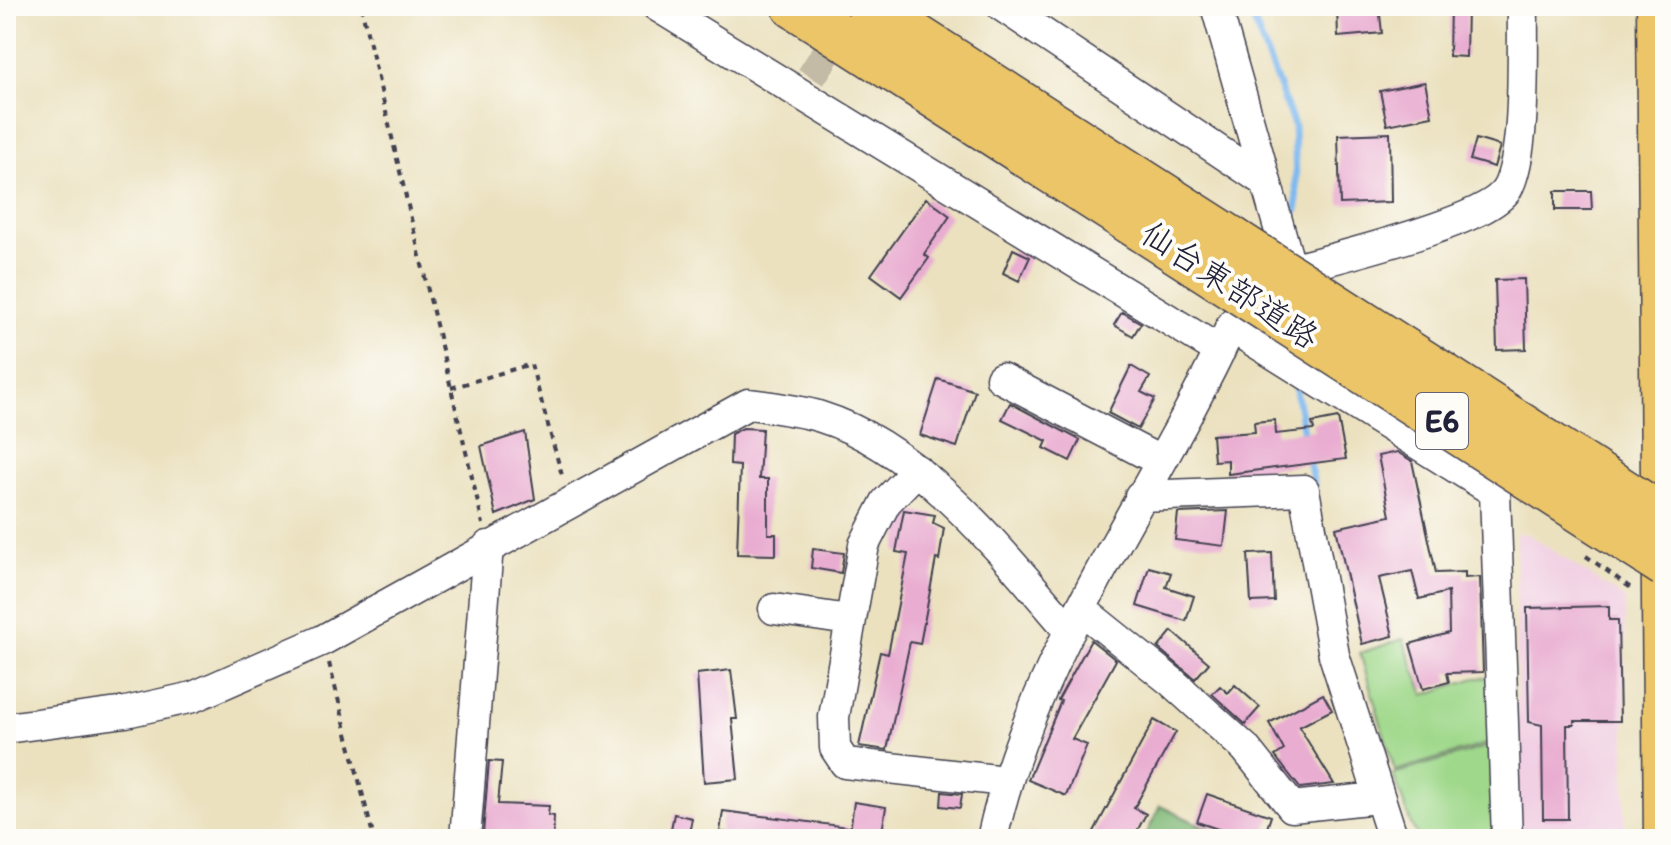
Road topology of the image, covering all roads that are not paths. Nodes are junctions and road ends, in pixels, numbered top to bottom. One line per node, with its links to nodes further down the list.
1 (657, 6): 11 (street)
2 (794, 6): 9 (highway, 仙台東部道路 / E6)
3 (869, 6): 9 (highway, 仙台東部道路 / E6)
4 (1002, 6): 8 (street)
5 (1216, 6): 8 (street)
6 (1523, 6): 10 (street)
7 (1659, 8): 29 (main road)
8 (1264, 181): 10 (street)
9 (1225, 259): 16 (highway, 仙台東部道路 / E6, bridge); 18 (highway, 仙台東部道路 / E6, bridge)
10 (1291, 270): 11 (street)
11 (1226, 339): 13 (street); 28 (street)
12 (1001, 378): 13 (street)
13 (1160, 461): 15 (street)
14 (917, 470): 17 (street); 20 (street); 21 (street)
15 (1140, 496): 21 (street); 24 (street)
16 (1665, 518)
17 (488, 546): 22 (street); 25 (street)
18 (1665, 565)
19 (774, 609): 20 (street)
20 (849, 620): 23 (street)
21 (1075, 620): 23 (street); 24 (street)
22 (6, 728)
23 (1005, 781): 26 (street)
24 (1377, 798): 27 (street)
25 (465, 839)
26 (992, 839)
27 (1393, 839)
28 (1507, 839)
29 (1663, 839)

